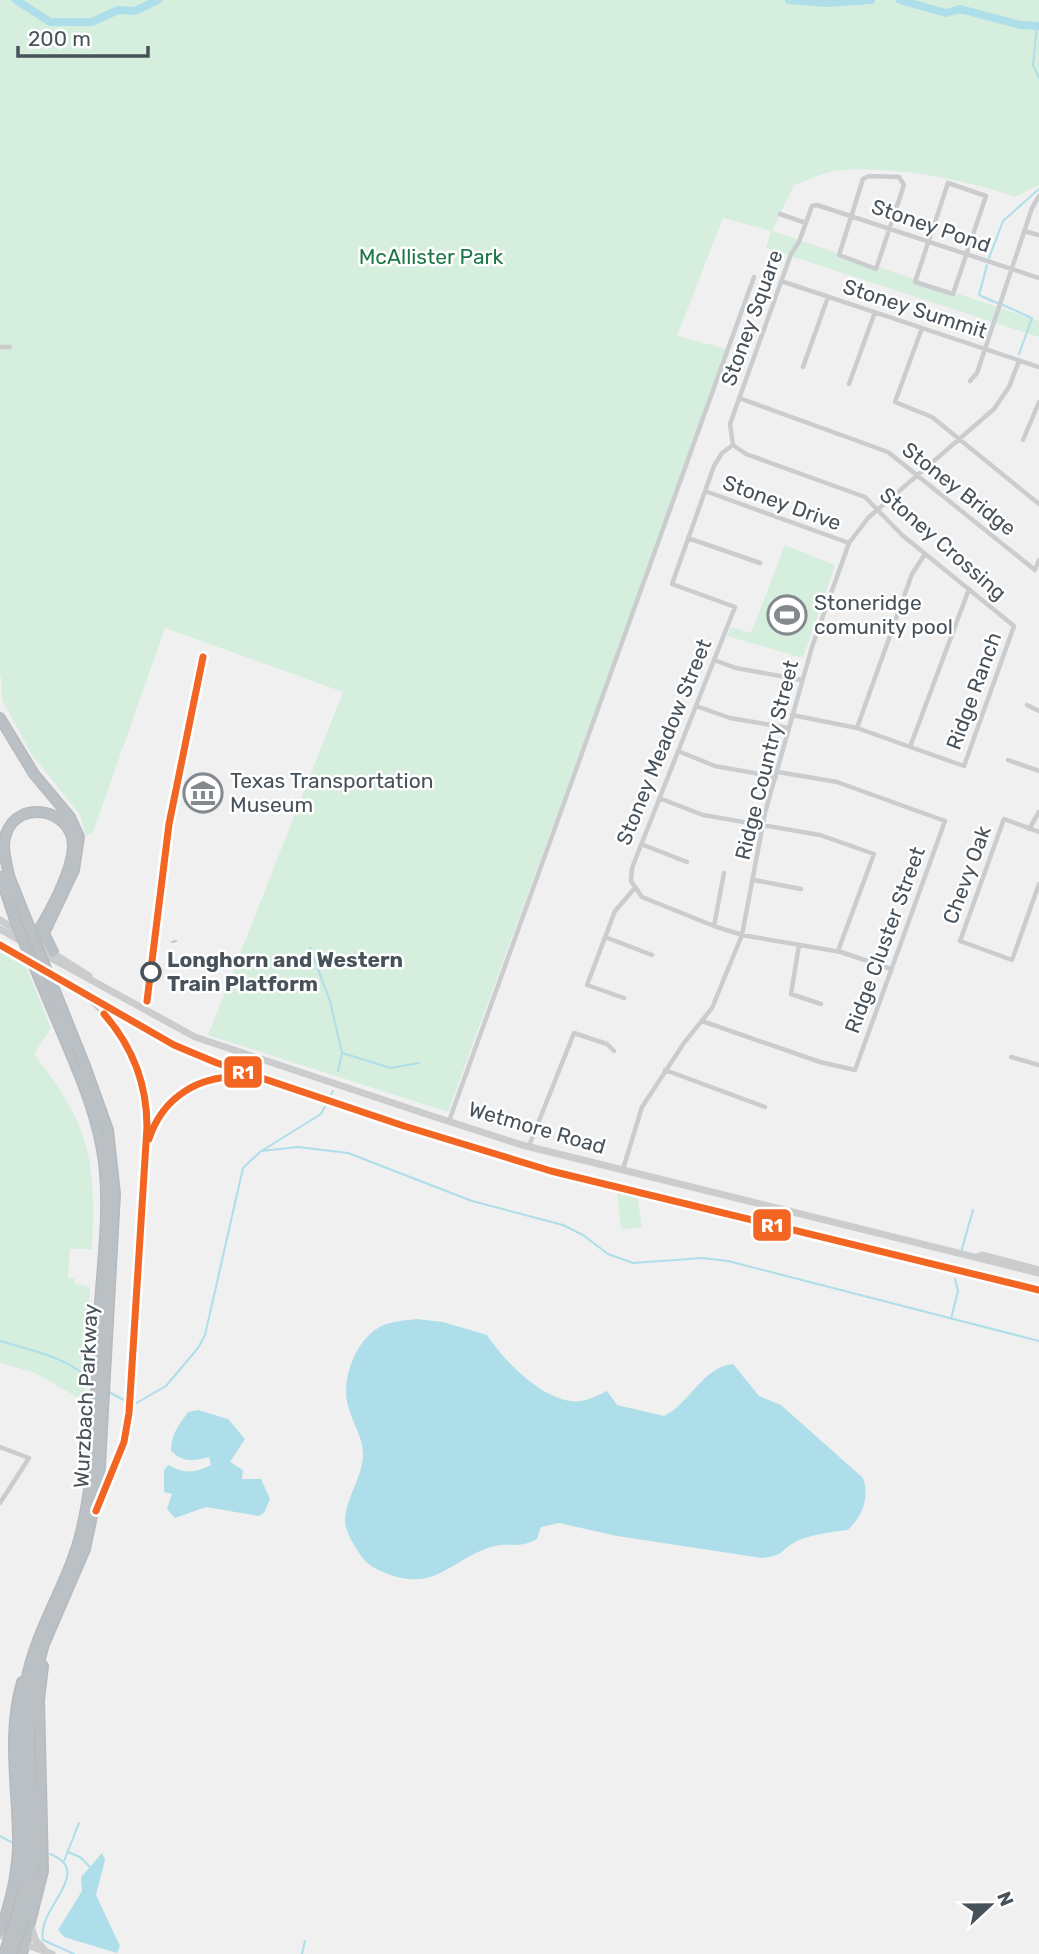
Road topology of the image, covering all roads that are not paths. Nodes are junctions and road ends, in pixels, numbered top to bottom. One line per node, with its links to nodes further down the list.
1 (1039, 196): 7 (street)
2 (814, 205): 4 (street, Stoney Pond); 5 (street, Stoney Square)
3 (780, 214): 5 (street)
4 (851, 216): 6 (street, Stoney Pond); 6 (street); 6 (street)
5 (806, 223): 14 (street, Stoney Square)
6 (890, 228): 9 (street, Stoney Pond)
7 (1024, 231): 8 (street); 11 (street)
8 (1039, 235)
9 (928, 241): 10 (street, Stoney Pond); 10 (street); 10 (street)
10 (966, 254): 11 (street, Stoney Pond)
11 (1012, 269): 13 (street, Stoney Pond); 20 (street)
12 (754, 277): 92 (street)
13 (1039, 278)
14 (781, 281): 15 (street, Stoney Summit); 26 (street, Stoney Square)
15 (828, 297): 16 (street, Stoney Summit); 22 (street)
16 (875, 312): 17 (street, Stoney Summit); 25 (street)
17 (922, 328): 20 (street, Stoney Summit); 28 (street)
18 (0, 347): 19 (street)
19 (10, 347)
20 (985, 349): 21 (street, Stoney Summit); 24 (street)
21 (1020, 360): 23 (street, Stoney Summit); 28 (street, Ridge Country Street)
22 (803, 367)
23 (1039, 367)
24 (970, 381)
25 (849, 384)
26 (739, 398): 30 (street, Stoney Square); 31 (street, Stoney Bridge)
27 (1039, 402): 29 (street)
28 (959, 439): 31 (street, Ridge Country Street); 33 (street)
29 (1023, 440)
30 (733, 445): 32 (street); 34 (street, Stoney Crossing)
31 (918, 475): 34 (street, Ridge Country Street); 38 (street, Stoney Bridge)
32 (705, 491): 35 (street); 36 (street, Stoney Drive)
33 (1039, 504)
34 (878, 510): 36 (street, Ridge Country Street); 37 (street, Stoney Crossing)
35 (688, 538): 39 (street); 42 (street, Stoney Meadow Street)
36 (849, 543): 43 (street, Ridge Country Street)
37 (925, 554): 40 (street, Stoney Crossing); 50 (street)
38 (1039, 560)
39 (760, 563)
40 (969, 589): 41 (street, Stoney Crossing); 51 (street)
41 (1014, 626): 51 (street, Ridge Ranch)
42 (714, 660): 43 (street); 45 (street, Stoney Meadow Street)
43 (802, 680): 47 (street, Ridge Country Street)
44 (1027, 705): 46 (street)
45 (696, 706): 49 (street); 52 (street, Stoney Meadow Street)
46 (1039, 711)
47 (792, 715): 49 (street, Ridge Country Street); 50 (street)
48 (0, 718): 77 (highway)
49 (789, 728): 55 (street, Ridge Country Street)
50 (857, 728): 51 (street)
51 (910, 747)
52 (678, 751): 55 (street); 56 (street, Stoney Meadow Street)
53 (1008, 760): 54 (street)
54 (1039, 771)
55 (777, 774): 58 (street, Ridge Country Street); 82 (street, Ridge Cluster Street)
56 (659, 798): 58 (street); 61 (street, Stoney Meadow Street)
57 (1039, 812): 59 (street)
58 (763, 825): 66 (street, Ridge Country Street); 79 (street)
59 (1029, 829): 60 (street); 67 (street, Chevy Oak)
60 (1039, 832)
61 (641, 844): 63 (street); 68 (street, Stoney Meadow Street)
62 (0, 845): 65 (highway, Wurzbach Parkway)
63 (687, 862)
64 (724, 873): 72 (street)
65 (4, 875): 71 (highway); 96 (highway, Wurzbach Parkway, bridge); 96 (highway, Wurzbach Parkway, bridge)
66 (754, 880): 69 (street); 75 (street, Ridge Country Street)
67 (1039, 884)
68 (634, 889): 72 (street); 76 (street)
69 (801, 889)
70 (0, 920): 74 (main road, Wetmore Road)
71 (43, 924): 74 (highway); 77 (highway)
72 (714, 926): 75 (street)
73 (0, 929): 77 (main road, Wetmore Road)
74 (18, 932): 77 (main road, Wetmore Road)
75 (742, 934): 78 (street); 86 (street, Ridge Country Street)
76 (605, 937): 81 (street); 84 (street)
77 (36, 943): 80 (highway); 83 (main road, Wetmore Road)
78 (799, 945): 79 (street); 85 (street)
79 (838, 951): 82 (street)
80 (53, 952): 83 (main road, Wetmore Road)
81 (652, 955)
82 (891, 969): 86 (street, Ridge Cluster Street)
83 (103, 987): 92 (main road, Wetmore Road)
84 (624, 998)
85 (821, 1004)
86 (702, 1021): 90 (street, Ridge Country Street)
87 (614, 1051): 93 (street)
88 (1011, 1057): 89 (street)
89 (1039, 1065)
90 (665, 1070): 91 (street); 94 (street, Ridge Country Street)
91 (765, 1107)
92 (449, 1121): 93 (main road, Wetmore Road)
93 (529, 1146): 94 (main road, Wetmore Road)
94 (623, 1169): 95 (main road, Wetmore Road)
95 (1039, 1271)
96 (101, 1366): 99 (highway, Wurzbach Parkway)
97 (0, 1447): 98 (street)
98 (0, 1503)
99 (51, 1616): 100 (highway, Wurzbach Parkway); 102 (highway, Wurzbach Parkway)
100 (32, 1654): 101 (highway); 102 (highway, Wurzbach Parkway)
101 (3, 1917): 102 (highway); 103 (highway)
102 (23, 1922): 105 (highway); 106 (main road); 107 (highway, Wurzbach Parkway, bridge); 108 (highway, Wurzbach Parkway, bridge)
103 (0, 1934): 105 (main road)
104 (0, 1944): 105 (main road)
105 (24, 1951): 106 (main road)
106 (49, 1953)
107 (4, 1954)
108 (11, 1954)

